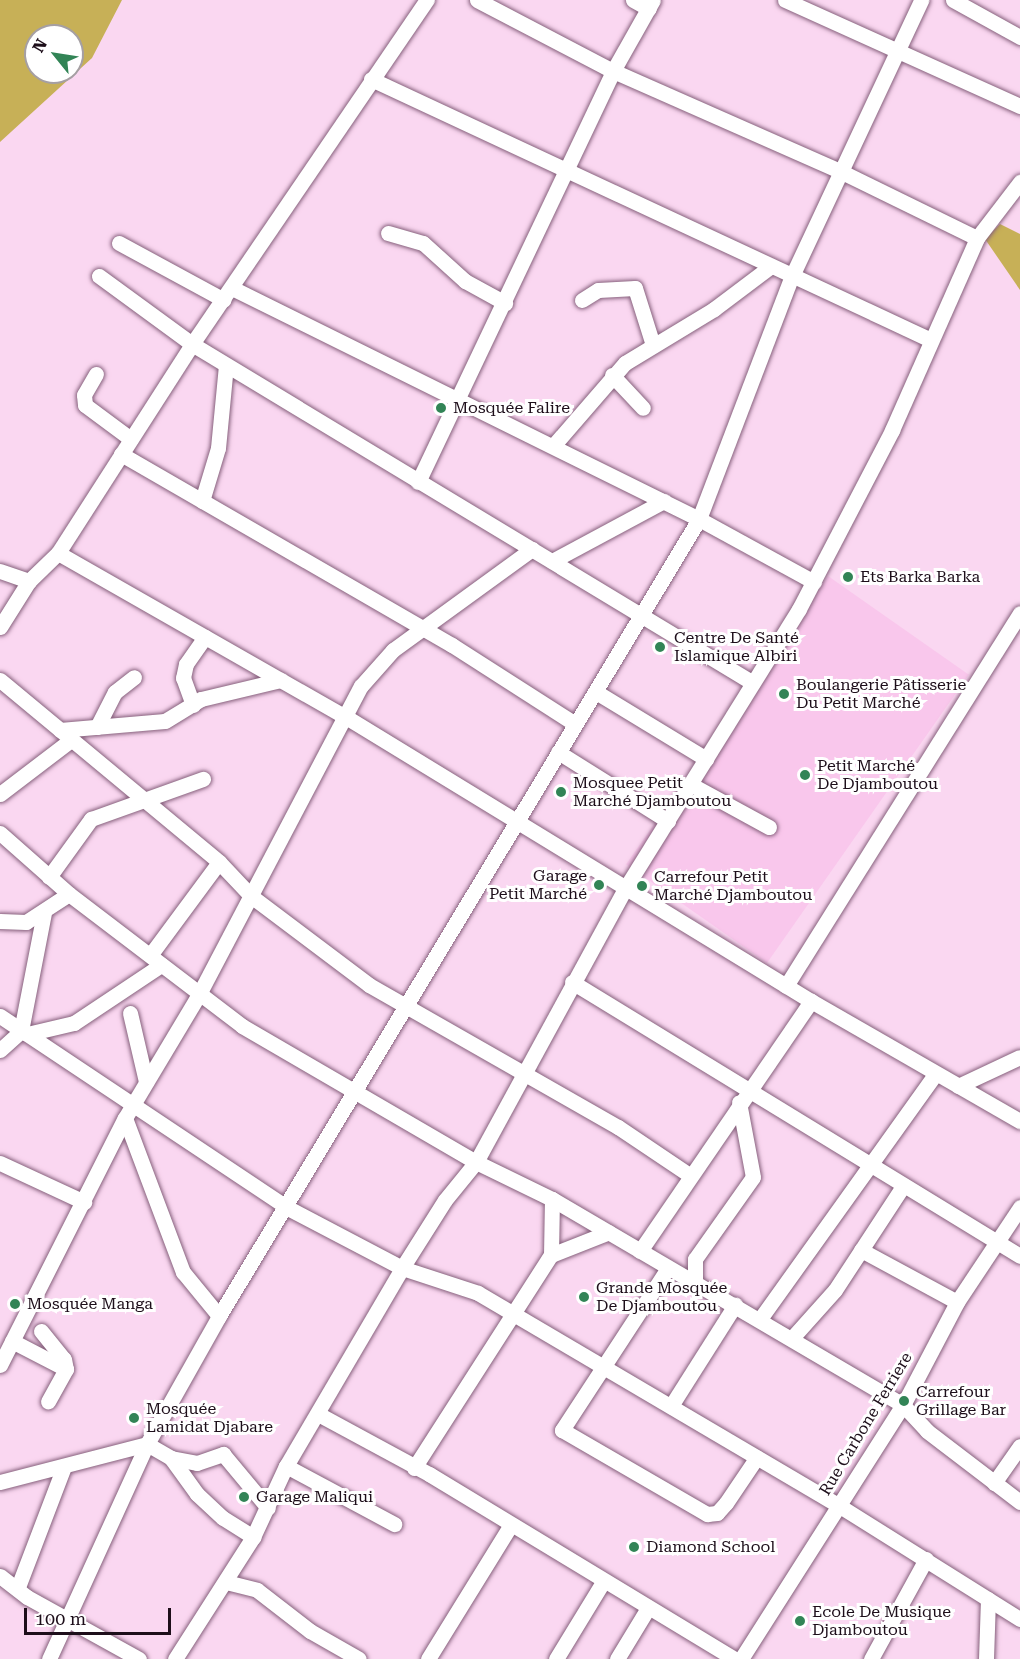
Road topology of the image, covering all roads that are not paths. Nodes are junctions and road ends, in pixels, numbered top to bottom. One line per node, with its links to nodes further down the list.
1 (427, 0): 11 (street)
2 (477, 0): 10 (street)
3 (633, 0): 7 (street)
4 (785, 0): 9 (street)
5 (921, 0): 9 (street)
6 (953, 0): 8 (street)
7 (651, 4): 10 (street)
8 (1020, 37)
9 (896, 51): 12 (street); 14 (street)
10 (613, 71): 13 (street); 14 (street)
11 (371, 79): 13 (street); 22 (street)
12 (1020, 106)
13 (569, 170): 19 (street); 24 (street)
14 (842, 172): 17 (street); 21 (street)
15 (1020, 182): 17 (street)
16 (388, 233): 24 (street)
17 (977, 238): 25 (street)
18 (119, 243): 22 (street)
19 (771, 266): 21 (street); 27 (street)
20 (99, 276): 26 (street)
21 (792, 276): 25 (street); 39 (street)
22 (228, 294): 26 (street); 31 (street)
23 (582, 300): 27 (street)
24 (505, 303): 31 (street)
25 (930, 340): 45 (street)
26 (192, 344): 28 (street); 33 (street)
27 (653, 345): 30 (street)
28 (226, 365): 36 (street); 37 (street)
29 (96, 374): 33 (street)
30 (612, 375): 32 (street); 34 (street)
31 (457, 402): 34 (street); 36 (street)
32 (643, 408)
33 (131, 439): 35 (street)
34 (554, 446): 38 (street)
35 (121, 454): 37 (street); 41 (street)
36 (418, 482): 40 (street)
37 (202, 501): 49 (street)
38 (664, 501): 39 (street); 42 (street)
39 (699, 519): 45 (street); 47 (street)
40 (532, 549): 42 (street); 49 (street)
41 (58, 553): 44 (street); 50 (street)
42 (552, 561): 47 (street)
43 (0, 572): 44 (street)
44 (29, 582): 48 (street)
45 (814, 582): 54 (street)
46 (1020, 613): 80 (street)
47 (643, 616): 54 (street); 55 (street)
48 (0, 627)
49 (420, 629): 57 (street); 58 (street)
50 (205, 637): 53 (street); 56 (street)
51 (134, 676): 59 (street)
52 (0, 680): 60 (street)
53 (281, 680): 56 (street); 57 (street)
54 (753, 683): 62 (street)
55 (596, 692): 58 (street); 62 (street)
56 (192, 705): 59 (street)
57 (346, 717): 68 (street); 75 (street)
58 (575, 724): 61 (street)
59 (97, 727): 60 (street)
60 (66, 735): 65 (street); 66 (street)
61 (558, 752): 67 (street); 68 (street)
62 (706, 759): 64 (street)
63 (203, 779): 66 (street)
64 (690, 784): 67 (street); 69 (street)
65 (0, 794)
66 (145, 801): 71 (street); 72 (street)
67 (668, 821): 73 (street)
68 (514, 822): 73 (street); 83 (street)
69 (769, 827)
70 (0, 833): 72 (street)
71 (219, 862): 75 (street); 78 (street)
72 (49, 877): 74 (street)
73 (626, 887): 79 (street); 80 (street)
74 (69, 894): 76 (street); 78 (street)
75 (251, 896): 81 (street); 83 (street)
76 (44, 913): 77 (street); 86 (street)
77 (0, 921)
78 (156, 959): 81 (street); 86 (street)
79 (573, 982): 89 (street); 94 (street)
80 (786, 986): 82 (street)
81 (198, 996): 91 (street); 93 (street)
82 (811, 1001): 90 (street); 94 (street)
83 (404, 1008): 89 (street); 93 (street)
84 (130, 1013): 91 (street)
85 (0, 1016): 86 (street)
86 (24, 1032): 87 (street); 95 (street)
87 (0, 1050)
88 (1020, 1057): 92 (street)
89 (523, 1071): 98 (street); 101 (street)
90 (936, 1072): 92 (street); 100 (street)
91 (146, 1082): 95 (street)
92 (958, 1086): 97 (street)
93 (358, 1090): 98 (street); 105 (street)
94 (743, 1096): 100 (street); 101 (street); 115 (street)
95 (135, 1105): 96 (street); 105 (street)
96 (125, 1118): 104 (street); 119 (street)
97 (1020, 1121)
98 (476, 1162): 103 (street); 113 (street)
99 (0, 1163): 104 (street)
100 (869, 1164): 102 (street); 120 (street)
101 (688, 1174): 110 (street)
102 (903, 1186): 108 (street); 109 (street)
103 (552, 1199): 107 (street); 111 (street)
104 (84, 1202): 123 (street)
105 (286, 1206): 113 (street); 119 (street)
106 (1020, 1208): 108 (street, Rue Carbone Ferriere)
107 (609, 1232): 110 (street); 111 (street)
108 (998, 1243): 112 (street); 116 (street, Rue Carbone Ferriere)
109 (861, 1250): 116 (street); 122 (street)
110 (640, 1251): 114 (street)
111 (551, 1255): 118 (street)
112 (1020, 1256)
113 (402, 1268): 118 (street); 129 (street)
114 (668, 1268): 115 (street); 124 (street)
115 (695, 1282): 117 (street)
116 (957, 1302): 127 (street, Rue Carbone Ferriere)
117 (735, 1305): 120 (street); 128 (street)
118 (515, 1315): 124 (street); 135 (street)
119 (219, 1316): 130 (street)
120 (760, 1319): 122 (street)
121 (41, 1331): 125 (street)
122 (792, 1338): 127 (street)
123 (4, 1354): 125 (street)
124 (603, 1369): 128 (street); 132 (street)
125 (66, 1370): 126 (street)
126 (48, 1401)
127 (903, 1405): 138 (street); 140 (street, Rue Carbone Ferriere)
128 (671, 1406): 132 (street)
129 (318, 1414): 134 (street); 135 (street)
130 (147, 1444): 133 (street); 136 (street); 153 (street)
131 (1020, 1446): 138 (street)
132 (758, 1457): 140 (street)
133 (171, 1458): 141 (street); 144 (street)
134 (286, 1466): 141 (street); 142 (street)
135 (414, 1468): 143 (street)
136 (63, 1469): 137 (street); 149 (street)
137 (0, 1482)
138 (994, 1483): 139 (street)
139 (1020, 1502)
140 (838, 1505): 145 (street); 162 (street, Rue Carbone Ferriere)
141 (268, 1508): 144 (street)
142 (394, 1524)
143 (510, 1526): 148 (street); 158 (street)
144 (253, 1537): 147 (street)
145 (926, 1559): 150 (street); 163 (street)
146 (0, 1576): 149 (street)
147 (226, 1582): 156 (street); 157 (street)
148 (603, 1582): 151 (street); 159 (street)
149 (18, 1587): 153 (street)
150 (988, 1599): 152 (street); 164 (street)
151 (648, 1608): 160 (street); 161 (street)
152 (1020, 1619)
153 (70, 1620): 154 (street); 155 (street)
154 (49, 1659)
155 (139, 1659)
156 (175, 1659)
157 (359, 1659)
158 (428, 1659)
159 (556, 1659)
160 (617, 1659)
161 (735, 1659)
162 (741, 1659)
163 (872, 1659)
164 (986, 1659)

